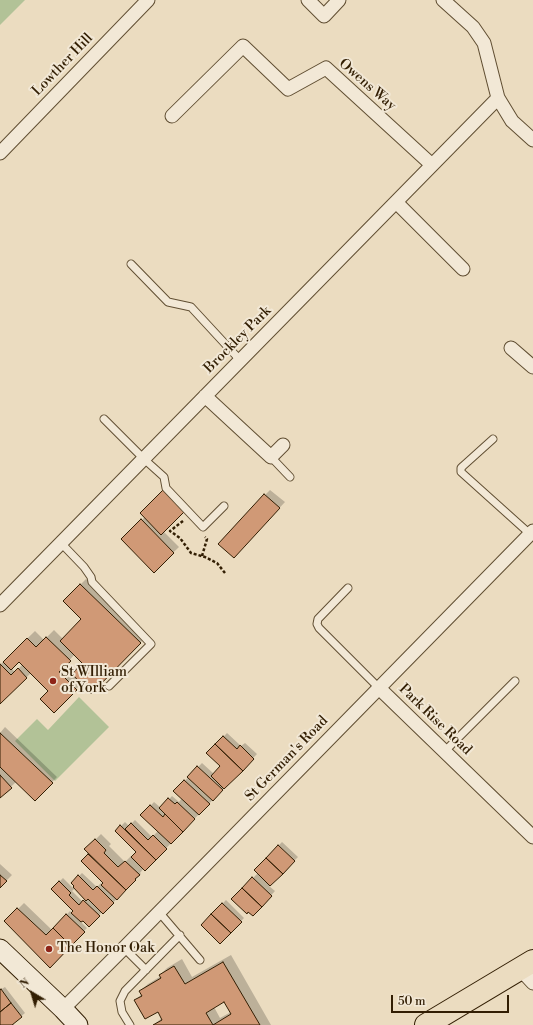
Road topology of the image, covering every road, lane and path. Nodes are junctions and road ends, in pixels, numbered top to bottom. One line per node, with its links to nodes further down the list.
1 (148, 0): 8 (street, Lowther Hill)
2 (308, 0): 3 (street)
3 (339, 0)
4 (443, 0): 5 (street)
5 (498, 98): 7 (street); 9 (street, Brockley Park)
6 (172, 116): 9 (street, Owens Way)
7 (533, 140)
8 (0, 153)
9 (432, 165): 10 (street, Brockley Park)
10 (396, 202): 12 (street); 14 (street, Brockley Park)
11 (131, 264): 14 (lane)
12 (463, 269)
13 (511, 348): 15 (street)
14 (240, 360): 16 (street, Brockley Park)
15 (533, 367)
16 (205, 396): 20 (street, Brockley Park); 21 (street)
17 (104, 420): 20 (lane)
18 (493, 439): 25 (lane)
19 (283, 445): 21 (street)
20 (144, 458): 23 (lane); 26 (street, Brockley Park)
21 (271, 458): 22 (lane)
22 (290, 477)
23 (224, 506)
24 (170, 530): 27 (path)
25 (532, 532): 32 (street, St German's Road)
26 (61, 543): 29 (street, Brockley Park); 31 (lane)
27 (225, 573)
28 (348, 588): 32 (lane, Park Rise Road)
29 (0, 605)
30 (515, 681): 33 (lane)
31 (109, 686)
32 (379, 688): 33 (street, Park Rise Road); 35 (street, St German's Road)
33 (444, 752): 34 (street, Park Rise Road)
34 (533, 837)
35 (159, 912): 36 (lane); 37 (street, St German's Road)
36 (180, 935): 39 (lane); 40 (lane)
37 (124, 948): 40 (lane); 42 (street, St German's Road)
38 (0, 949): 42 (main road)
39 (200, 960)
40 (146, 970): 44 (lane)
41 (529, 971): 45 (highway)
42 (63, 1009): 43 (main road)
43 (78, 1025)
44 (130, 1025)
45 (426, 1025)

